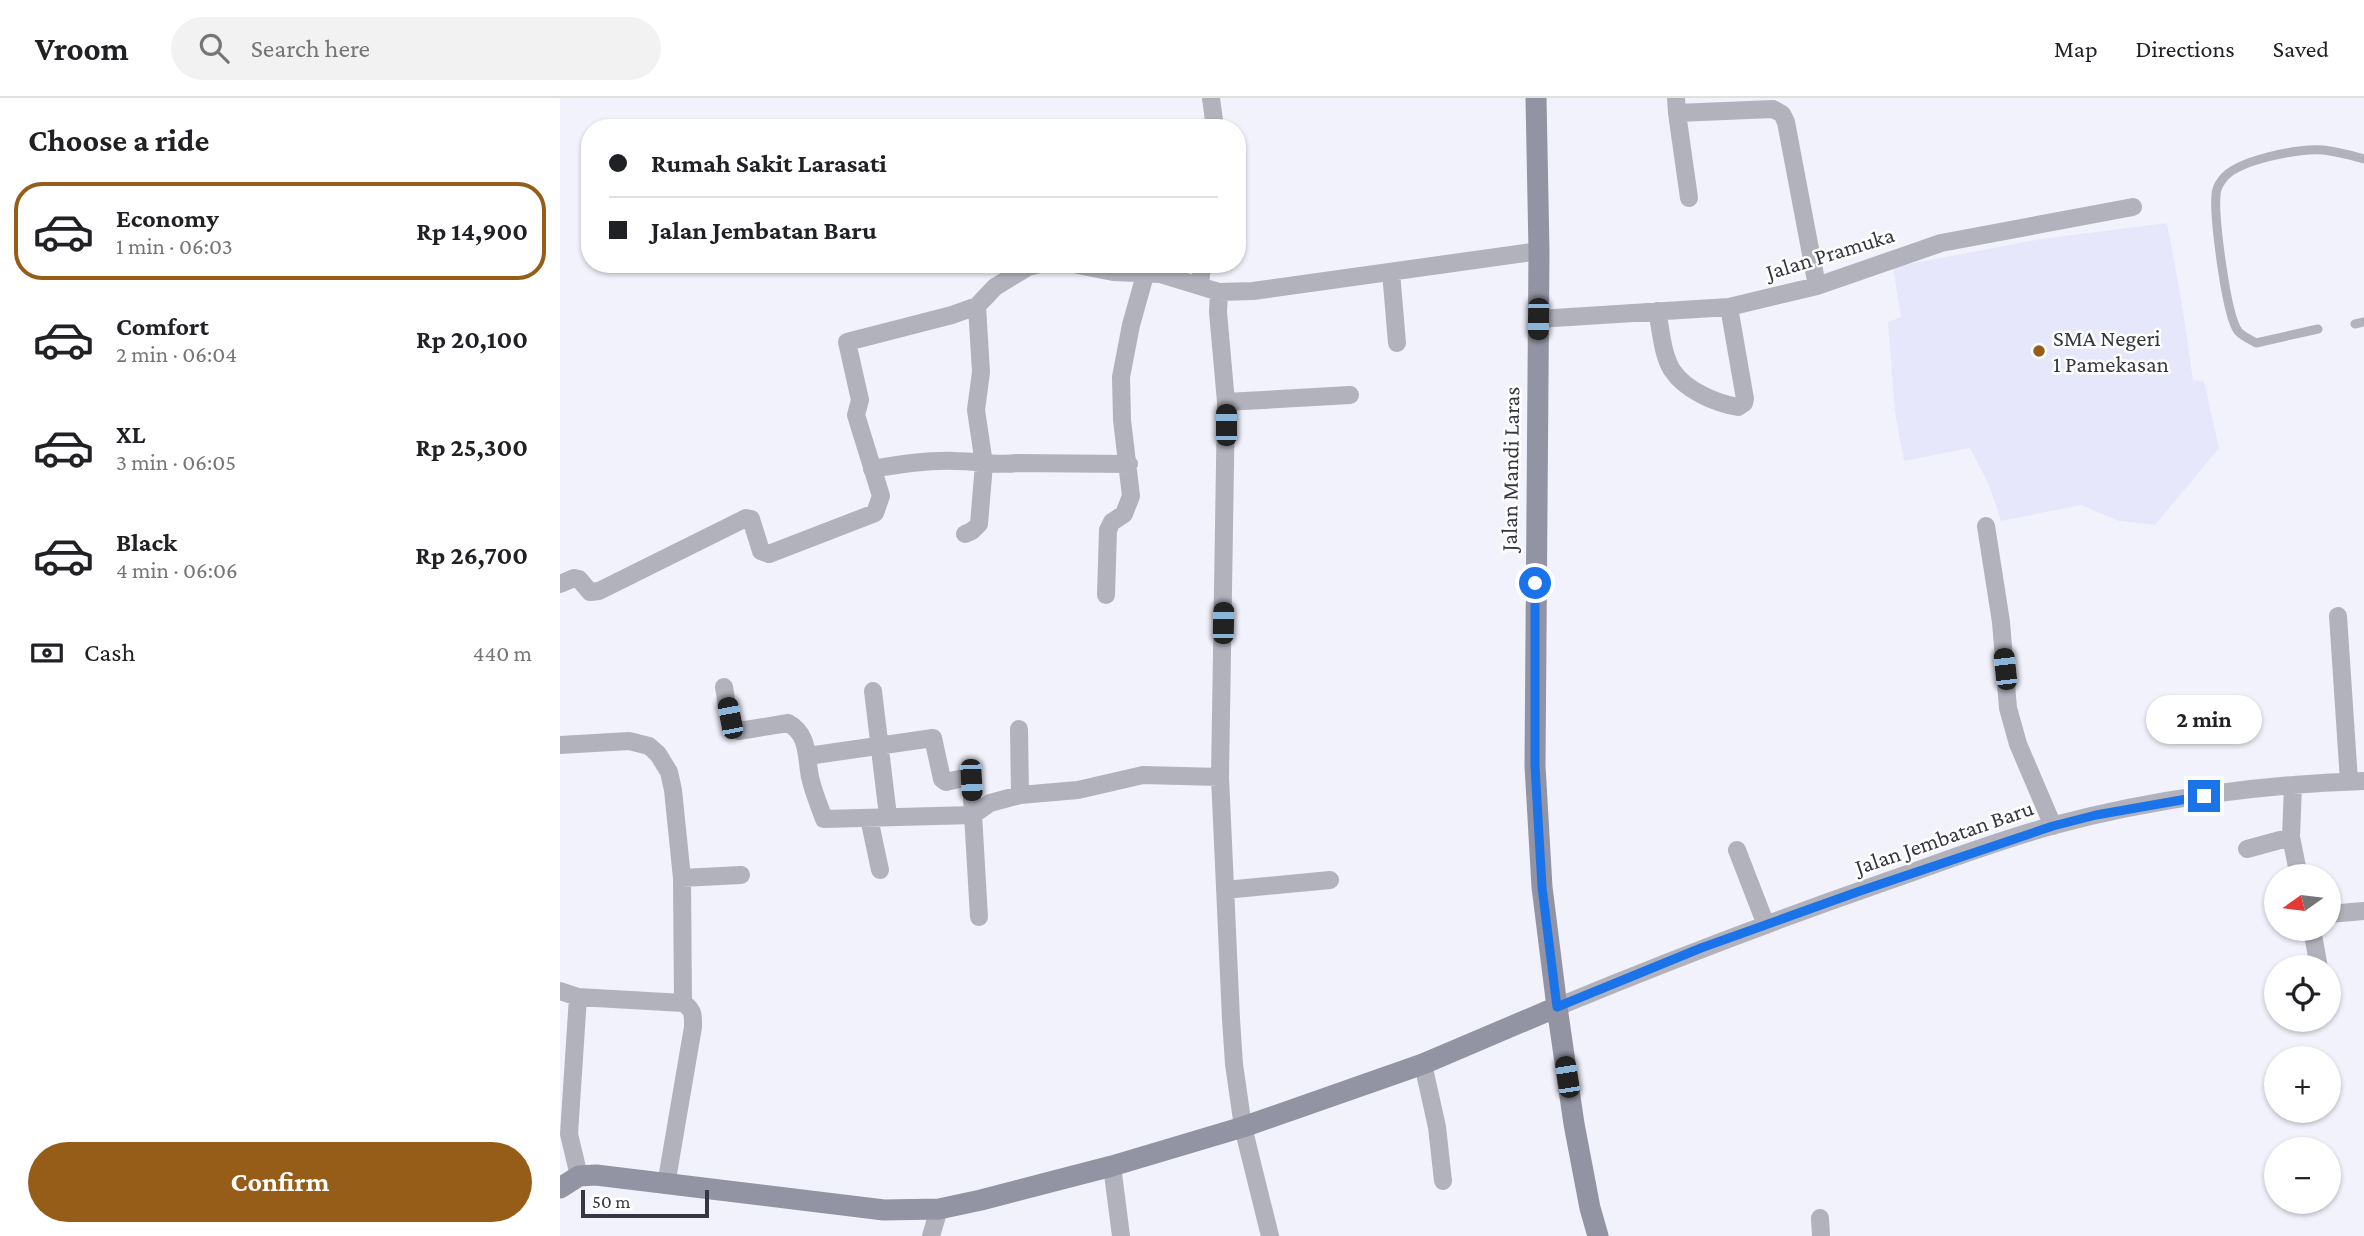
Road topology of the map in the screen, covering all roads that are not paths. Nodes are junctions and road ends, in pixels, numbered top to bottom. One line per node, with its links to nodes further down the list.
1 (1211, 98): 4 (street)
2 (1536, 98): 8 (main road, Jalan Mandi Laras)
3 (1676, 105): 6 (street); 15 (street)
4 (1214, 119)
5 (2364, 159): 21 (lane)
6 (1689, 198)
7 (2133, 207): 15 (street, Jalan Pramuka)
8 (1539, 251): 9 (street); 20 (main road, Jalan Mandi Laras)
9 (1391, 272): 16 (street); 22 (street)
10 (1018, 273): 17 (street)
11 (1124, 273): 13 (street)
12 (1201, 273): 14 (street)
13 (1145, 275): 14 (street); 26 (street)
14 (1200, 286): 16 (street)
15 (1817, 286): 18 (street, Jalan Pramuka)
16 (1219, 292): 24 (street)
17 (977, 306): 25 (street); 27 (street)
18 (1729, 307): 19 (street, Jalan Pramuka); 19 (street)
19 (1657, 311): 20 (street, Jalan Pramuka)
20 (1538, 319): 63 (main road, Jalan Mandi Laras)
21 (2318, 329)
22 (1396, 344)
23 (1350, 396): 24 (street)
24 (1226, 402): 39 (street)
25 (984, 464): 26 (street); 27 (street); 29 (street)
26 (1129, 464): 31 (street)
27 (872, 469): 30 (street)
28 (1986, 530): 46 (street)
29 (965, 534)
30 (560, 584)
31 (1106, 595)
32 (2338, 615): 40 (street)
33 (724, 687): 38 (street)
34 (873, 691): 37 (street)
35 (1019, 729): 42 (street)
36 (560, 745): 53 (street)
37 (881, 746): 38 (street); 43 (street); 44 (street)
38 (808, 756): 45 (street)
39 (1220, 777): 42 (street); 55 (street)
40 (2357, 781): 41 (street, Jalan Jembatan Baru)
41 (2292, 785): 46 (street, Jalan Jembatan Baru); 47 (street)
42 (1020, 795): 43 (street)
43 (973, 815): 44 (street); 58 (street)
44 (888, 816): 45 (street)
45 (869, 818): 51 (street)
46 (2053, 826): 59 (street, Jalan Jembatan Baru)
47 (2291, 837): 48 (street); 50 (street)
48 (2247, 849)
49 (1737, 850): 59 (street)
50 (2296, 864)
51 (880, 870)
52 (741, 875): 53 (street)
53 (682, 878): 62 (street)
54 (1330, 880): 55 (street)
55 (1225, 890): 66 (street)
56 (2364, 911): 57 (street)
57 (2342, 913)
58 (979, 917)
59 (1766, 925): 63 (street, Jalan Jembatan Baru)
60 (560, 991): 61 (street)
61 (578, 997): 62 (street); 64 (street)
62 (683, 1003): 70 (street)
63 (1557, 1007): 65 (main road); 77 (main road, Jalan Mandi Laras)
64 (567, 1041): 68 (street)
65 (1423, 1064): 66 (main road); 69 (street)
66 (1243, 1126): 67 (main road); 76 (street)
67 (1112, 1166): 72 (main road); 75 (street)
68 (579, 1176): 70 (main road); 71 (main road)
69 (1443, 1181)
70 (666, 1185): 72 (main road)
71 (560, 1188)
72 (939, 1209): 74 (street)
73 (1820, 1218): 78 (street)
74 (931, 1236)
75 (1121, 1236)
76 (1270, 1236)
77 (1598, 1236)
78 (1821, 1236)

